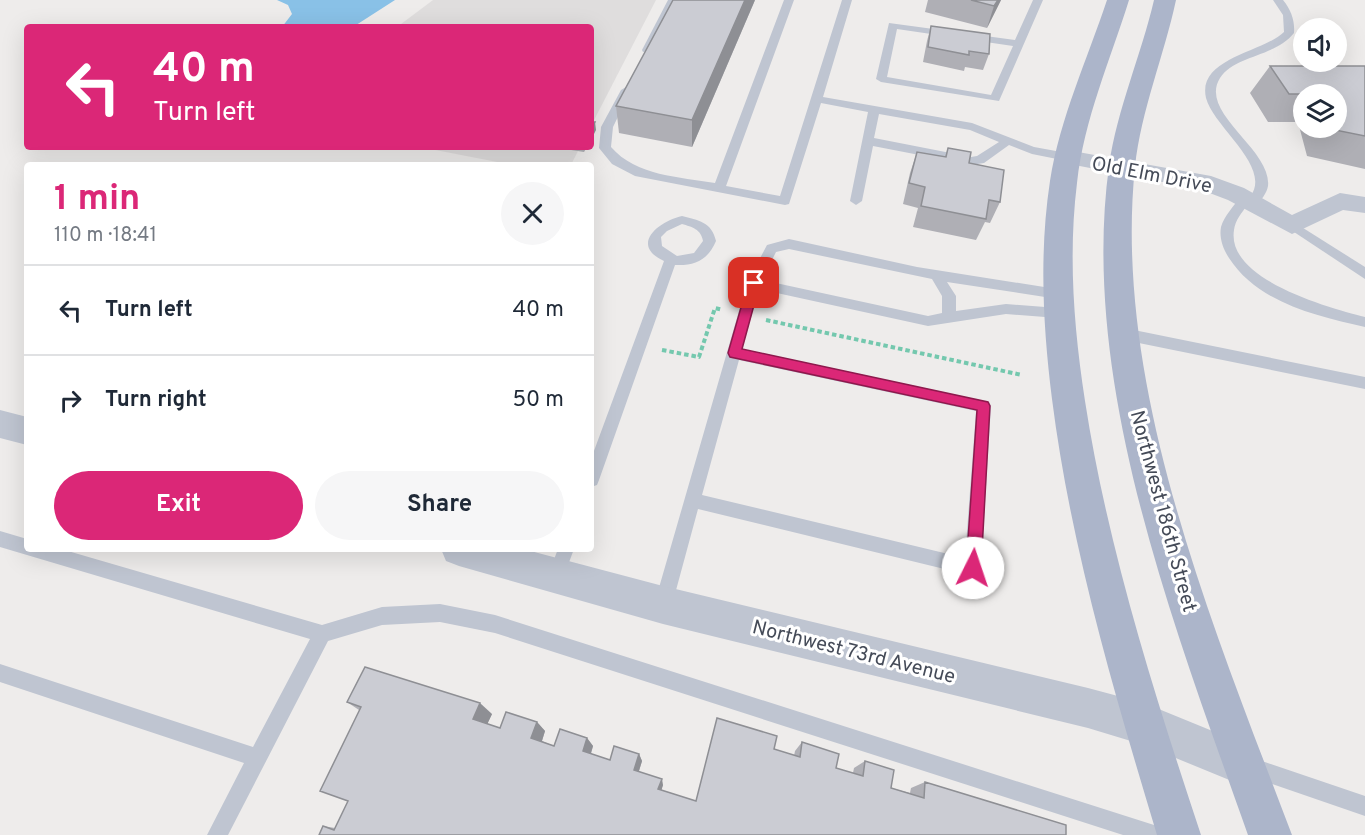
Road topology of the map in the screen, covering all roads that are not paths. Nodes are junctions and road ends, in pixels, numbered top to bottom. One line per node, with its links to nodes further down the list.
1 (673, 0): 15 (lane)
2 (789, 0): 15 (lane)
3 (847, 0): 9 (lane)
4 (1038, 0): 8 (lane)
5 (1118, 0): 13 (main road)
6 (1165, 0): 14 (main road, Northwest 186th Street)
7 (1278, 0): 17 (lane)
8 (1019, 44): 8 (lane)
9 (816, 99): 10 (lane); 15 (lane)
10 (874, 108): 11 (lane); 12 (lane)
11 (1009, 140): 12 (lane); 13 (lane)
12 (868, 141): 16 (lane)
13 (1067, 157): 14 (street, Old Elm Drive); 24 (main road)
14 (1122, 166): 17 (street, Old Elm Drive); 27 (main road, Northwest 186th Street)
15 (719, 189)
16 (856, 201)
17 (1249, 201): 19 (street, Old Elm Drive); 26 (lane)
18 (1365, 205): 19 (street)
19 (1292, 225): 22 (lane)
20 (671, 260): 32 (lane)
21 (936, 274): 23 (lane); 24 (lane); 25 (lane)
22 (1365, 274)
23 (754, 283): 25 (lane); 28 (lane)
24 (1058, 304): 25 (lane); 42 (main road)
25 (949, 319)
26 (1365, 322)
27 (1124, 334): 29 (lane); 44 (main road, Northwest 186th Street)
28 (734, 353): 33 (lane); 33 (lane)
29 (1365, 383)
30 (0, 424): 31 (street)
31 (24, 430)
32 (594, 472)
33 (693, 500): 39 (lane)
34 (0, 539): 35 (lane)
35 (24, 546)
36 (44, 552): 40 (lane)
37 (483, 552): 38 (street, Northwest 73rd Avenue)
38 (561, 562): 39 (street, Northwest 73rd Avenue)
39 (663, 605): 42 (street, Northwest 73rd Avenue)
40 (322, 634): 43 (lane); 47 (lane)
41 (0, 673): 43 (lane)
42 (1144, 724): 44 (street, Northwest 73rd Avenue); 48 (main road)
43 (257, 758): 46 (lane)
44 (1244, 765): 45 (lane); 49 (main road, Northwest 186th Street)
45 (1365, 806)
46 (216, 835)
47 (1154, 835)
48 (1179, 835)
49 (1270, 835)

